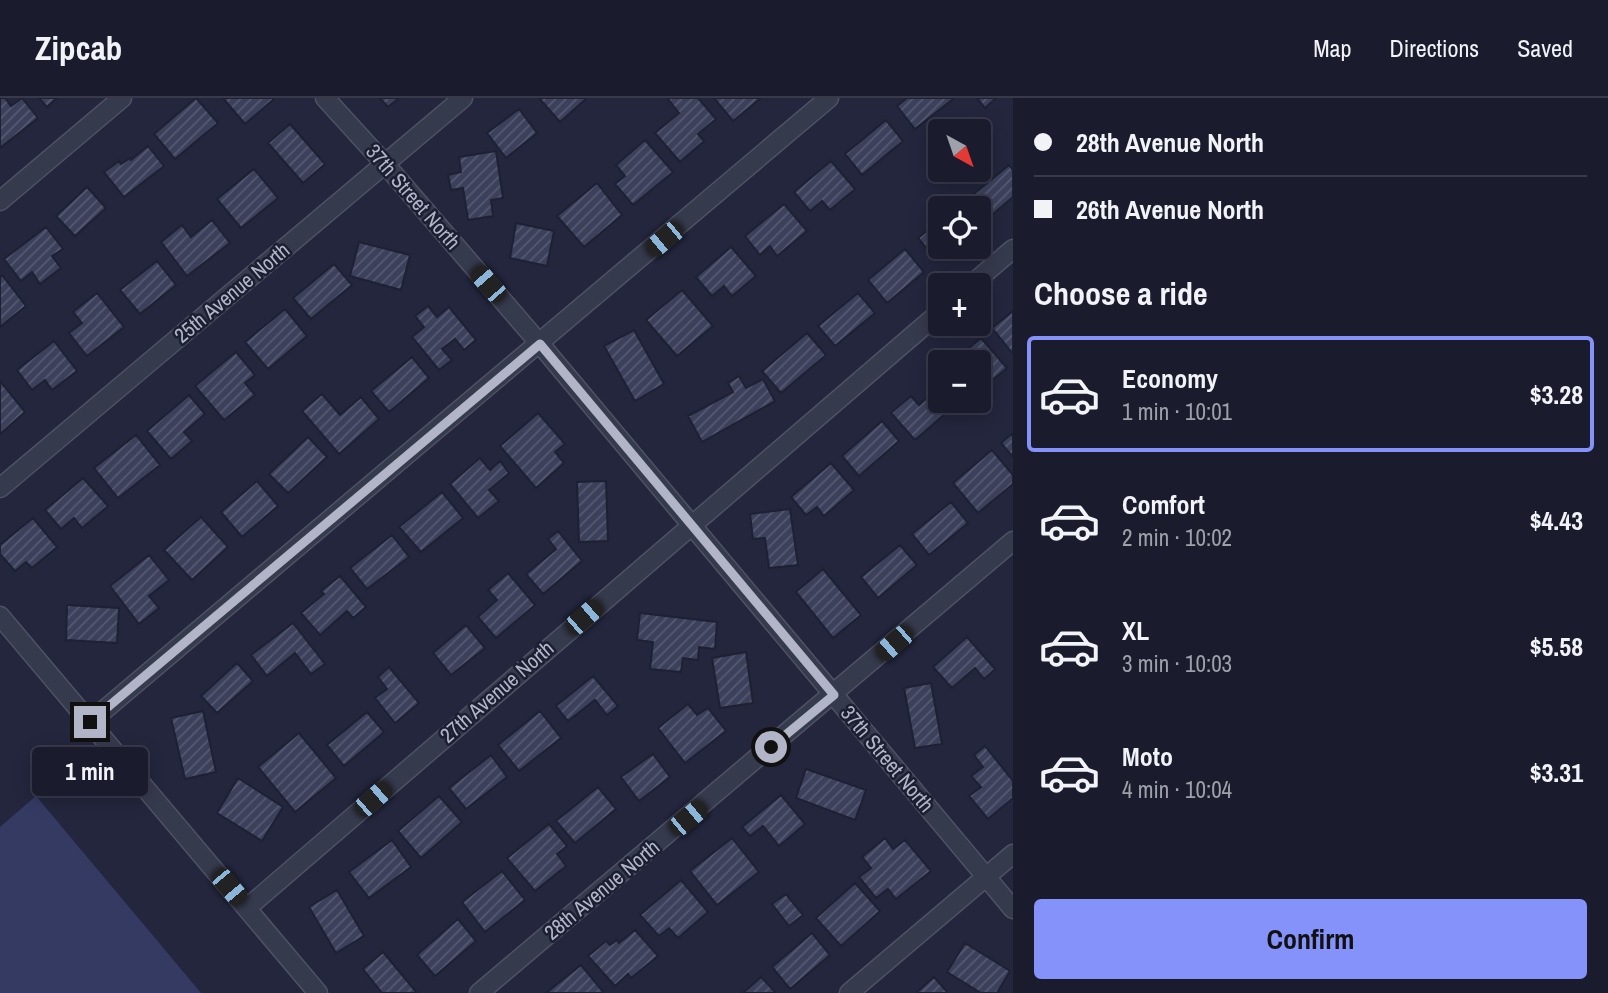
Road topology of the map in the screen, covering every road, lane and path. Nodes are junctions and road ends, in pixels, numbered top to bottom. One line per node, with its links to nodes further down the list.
1 (122, 98): 6 (street)
2 (325, 98): 5 (street, 37th Street North)
3 (463, 98): 5 (street, 25th Avenue North)
4 (829, 98): 10 (street)
5 (385, 164): 10 (street, 37th Street North); 11 (street, 25th Avenue North)
6 (0, 201)
7 (1013, 249): 8 (street)
8 (985, 273)
9 (928, 322): 12 (street, 27th Avenue North)
10 (540, 344): 12 (street, 37th Street North); 16 (street)
11 (0, 488)
12 (690, 526): 15 (street, 37th Street North); 19 (street, 27th Avenue North)
13 (1013, 541): 15 (street, 28th Avenue North)
14 (0, 616): 16 (street)
15 (834, 695): 18 (street, 37th Street North); 22 (street, 28th Avenue North)
16 (90, 722): 19 (street)
17 (1013, 853): 18 (street)
18 (986, 877): 20 (street, 37th Street North); 23 (street)
19 (247, 908): 21 (street)
20 (1013, 909)
21 (318, 993)
22 (478, 993)
23 (849, 993)

